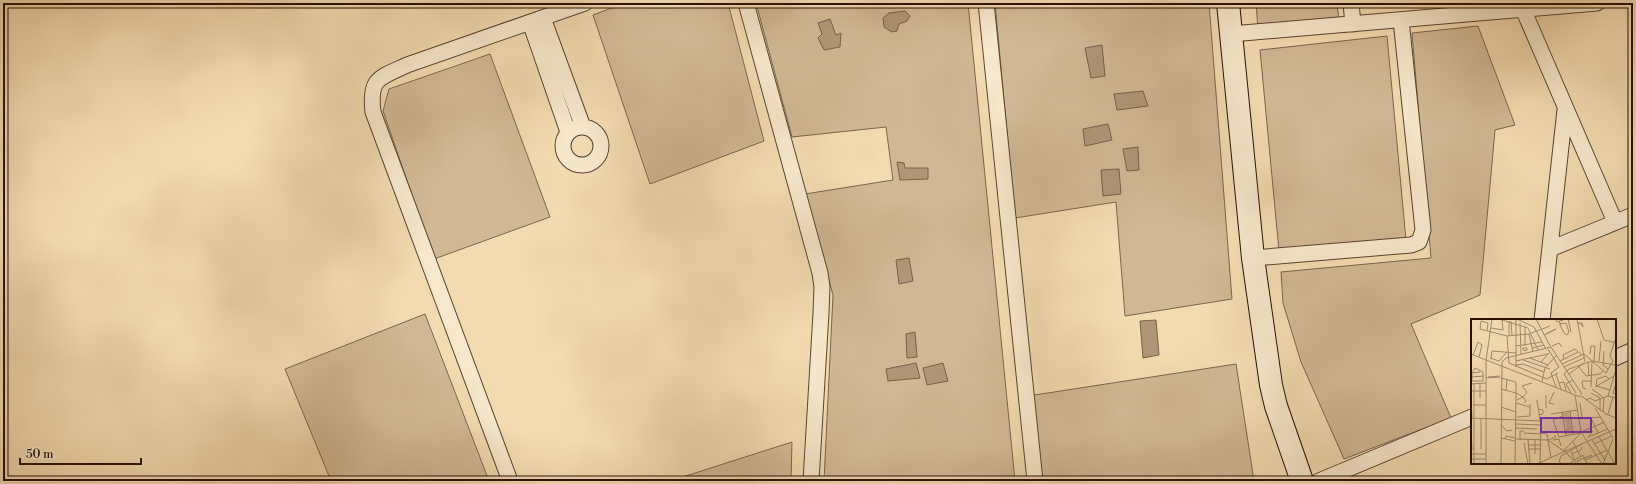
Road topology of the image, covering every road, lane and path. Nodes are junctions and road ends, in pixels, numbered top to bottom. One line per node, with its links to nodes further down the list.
1 (585, 3): 8 (street)
2 (746, 3): 24 (street)
3 (986, 3): 25 (street)
4 (1228, 3): 11 (street)
5 (1351, 3): 10 (street)
6 (1597, 3): 7 (street)
7 (1523, 9): 9 (street); 12 (street)
8 (536, 20): 13 (street); 14 (street); 23 (street)
9 (1402, 20): 10 (street); 18 (street)
10 (1353, 24): 11 (street)
11 (1232, 34): 18 (street)
12 (1565, 108): 16 (street); 17 (street)
13 (583, 127): 14 (street); 14 (street)
14 (568, 132)
15 (1633, 215): 16 (street)
16 (1615, 222): 17 (street)
17 (1550, 249): 19 (street)
18 (1252, 258): 26 (street)
19 (1542, 319)
20 (1633, 350): 21 (street)
21 (1616, 358)
22 (1471, 417): 27 (street)
23 (510, 481)
24 (812, 481)
25 (1034, 481)
26 (1302, 481)
27 (1319, 481)

